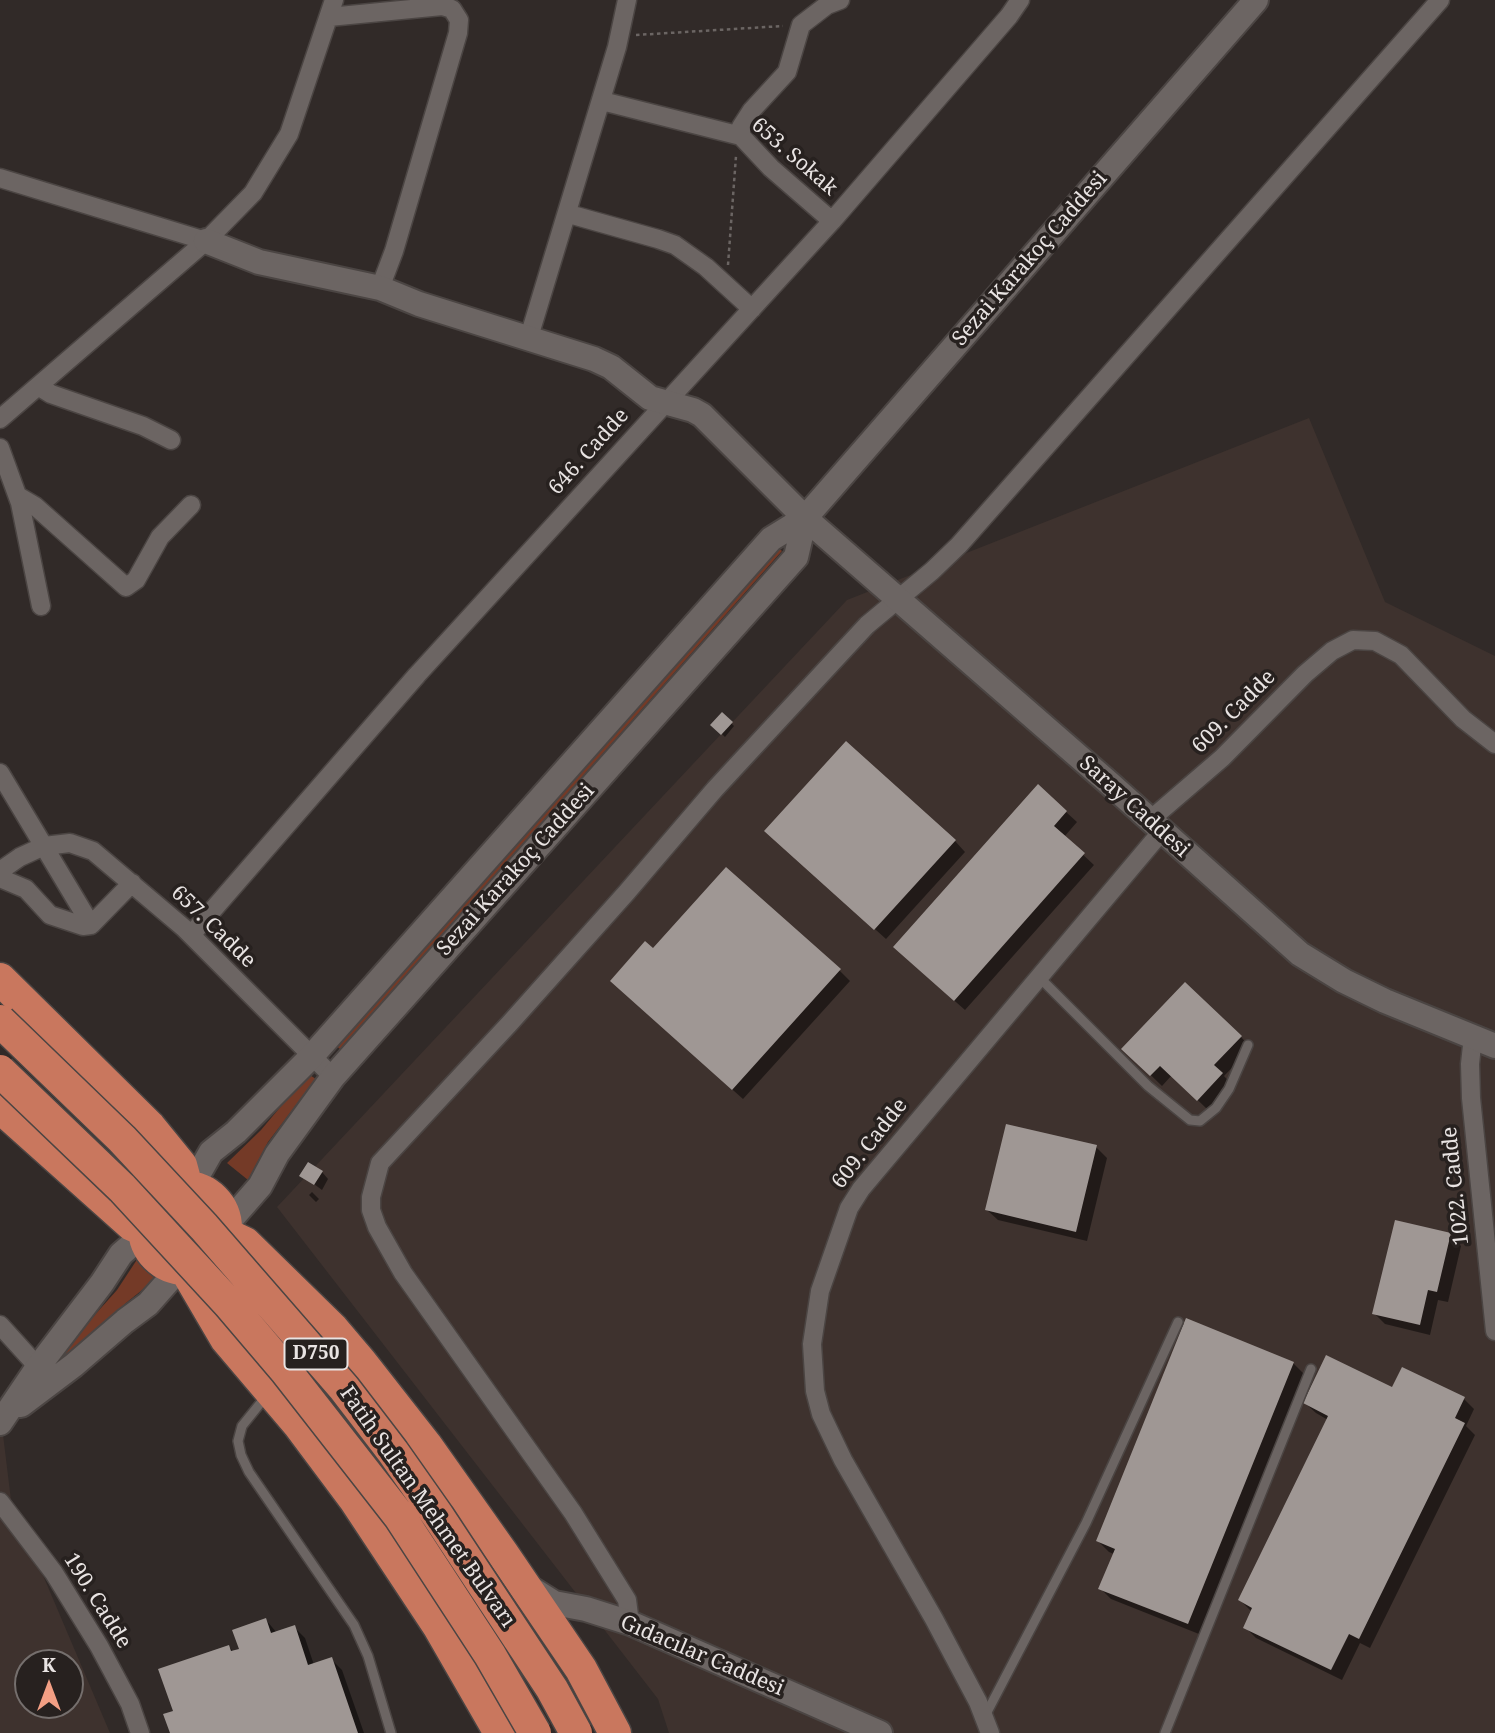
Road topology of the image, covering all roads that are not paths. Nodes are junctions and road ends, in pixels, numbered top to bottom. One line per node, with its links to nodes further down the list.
1 (627, 0): 7 (street)
2 (840, 0): 8 (street)
3 (1020, 0): 11 (street, 646. Cadde)
4 (1256, 0): 23 (street, Sezai Karakoç Caddesi)
5 (1440, 0): 24 (street)
6 (331, 8): 12 (street); 13 (street)
7 (602, 101): 8 (street, 653. Sokak); 10 (street)
8 (741, 136): 11 (street, 653. Sokak)
9 (0, 178): 12 (street)
10 (569, 214): 14 (street); 15 (street)
11 (832, 221): 14 (street, 646. Cadde)
12 (206, 241): 13 (street, Saray Caddesi); 16 (street)
13 (380, 288): 15 (street, Saray Caddesi)
14 (752, 309): 17 (street, 646. Cadde)
15 (529, 337): 17 (street, Saray Caddesi)
16 (38, 386): 18 (street); 19 (street)
17 (664, 404): 23 (street, Saray Caddesi); 34 (street, 646. Cadde)
18 (0, 419)
19 (171, 440)
20 (0, 449): 21 (street)
21 (18, 496): 22 (street); 25 (street)
22 (191, 505)
23 (805, 518): 24 (street, Saray Caddesi); 40 (street, Sezai Karakoç Caddesi); 42 (street, Sezai Karakoç Caddesi)
24 (898, 599): 28 (street, Saray Caddesi); 58 (street)
25 (41, 606)
26 (1495, 744): 28 (street, 609. Cadde)
27 (0, 773): 29 (street)
28 (1156, 826): 35 (street, 609. Cadde); 38 (street, Saray Caddesi)
29 (44, 846): 30 (street); 32 (street, 657. Cadde); 33 (street)
30 (0, 871)
31 (0, 878): 33 (street)
32 (132, 883): 33 (street); 34 (street, 657. Cadde)
33 (91, 925)
34 (191, 936): 40 (street, 657. Cadde)
35 (1040, 978): 39 (lane); 59 (street, 609. Cadde)
36 (0, 979): 44 (highway)
37 (0, 1021): 64 (highway, Fatih Sultan Mehmet Bulvarı / D750, bridge)
38 (1484, 1041): 50 (street, 1022. Cadde)
39 (1248, 1045)
40 (310, 1057): 42 (street, 657. Cadde); 44 (street, Sezai Karakoç Caddesi)
41 (0, 1071): 63 (highway, Fatih Sultan Mehmet Bulvarı / D750, bridge)
42 (332, 1077): 45 (street, Sezai Karakoç Caddesi)
43 (0, 1107): 46 (highway)
44 (189, 1187): 45 (highway); 46 (highway)
45 (226, 1229): 47 (highway); 56 (highway)
46 (144, 1232): 47 (highway); 51 (street)
47 (182, 1269): 53 (highway); 54 (street)
48 (1178, 1322): 59 (lane)
49 (0, 1325): 51 (street)
50 (1495, 1331)
51 (38, 1367): 54 (street)
52 (1311, 1370): 68 (lane)
53 (270, 1391): 61 (lane); 62 (highway)
54 (3, 1419)
55 (0, 1502): 60 (street, 190. Cadde)
56 (524, 1583): 57 (street, Gıdacılar Caddesi); 65 (highway)
57 (554, 1603): 58 (street, Gıdacılar Caddesi); 66 (street)
58 (630, 1623): 67 (street, Gıdacılar Caddesi)
59 (987, 1725)
60 (141, 1733)
61 (391, 1733)
62 (500, 1733)
63 (534, 1733)
64 (576, 1733)
65 (615, 1733)
66 (631, 1733)
67 (880, 1733)
68 (1165, 1733)

